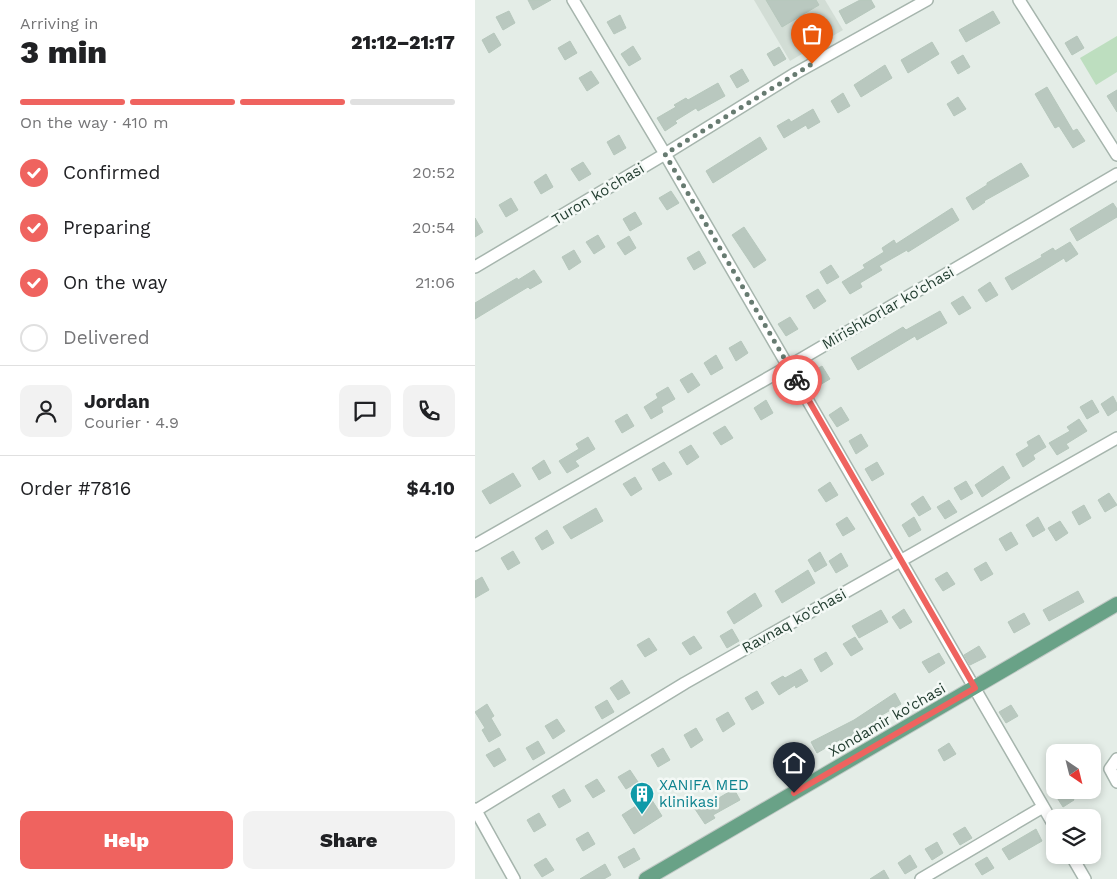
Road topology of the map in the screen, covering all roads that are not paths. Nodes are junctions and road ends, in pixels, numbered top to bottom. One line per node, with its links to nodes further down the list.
1 (573, 0): 4 (street)
2 (927, 0): 4 (street, Turon ko'chasi)
3 (1019, 0): 5 (street)
4 (665, 154): 7 (street, Turon ko'chasi); 8 (street)
5 (1117, 155)
6 (1117, 174): 8 (street, Mirishkorlar ko'chasi)
7 (475, 268)
8 (789, 366): 10 (street, Mirishkorlar ko'chasi); 11 (street)
9 (1117, 438): 11 (street, Ravnaq ko'chasi)
10 (475, 545)
11 (901, 561): 13 (street); 17 (street, Ravnaq ko'chasi)
12 (1117, 604): 13 (main road, Xondamir ko'chasi)
13 (975, 688): 16 (street); 21 (main road, Xondamir ko'chasi)
14 (1117, 759): 15 (street)
15 (1117, 782)
16 (1043, 807): 18 (street); 22 (street)
17 (475, 810): 20 (street)
18 (1046, 812)
19 (1076, 864): 23 (street)
20 (514, 879)
21 (646, 879)
22 (921, 879)
23 (1085, 879)

